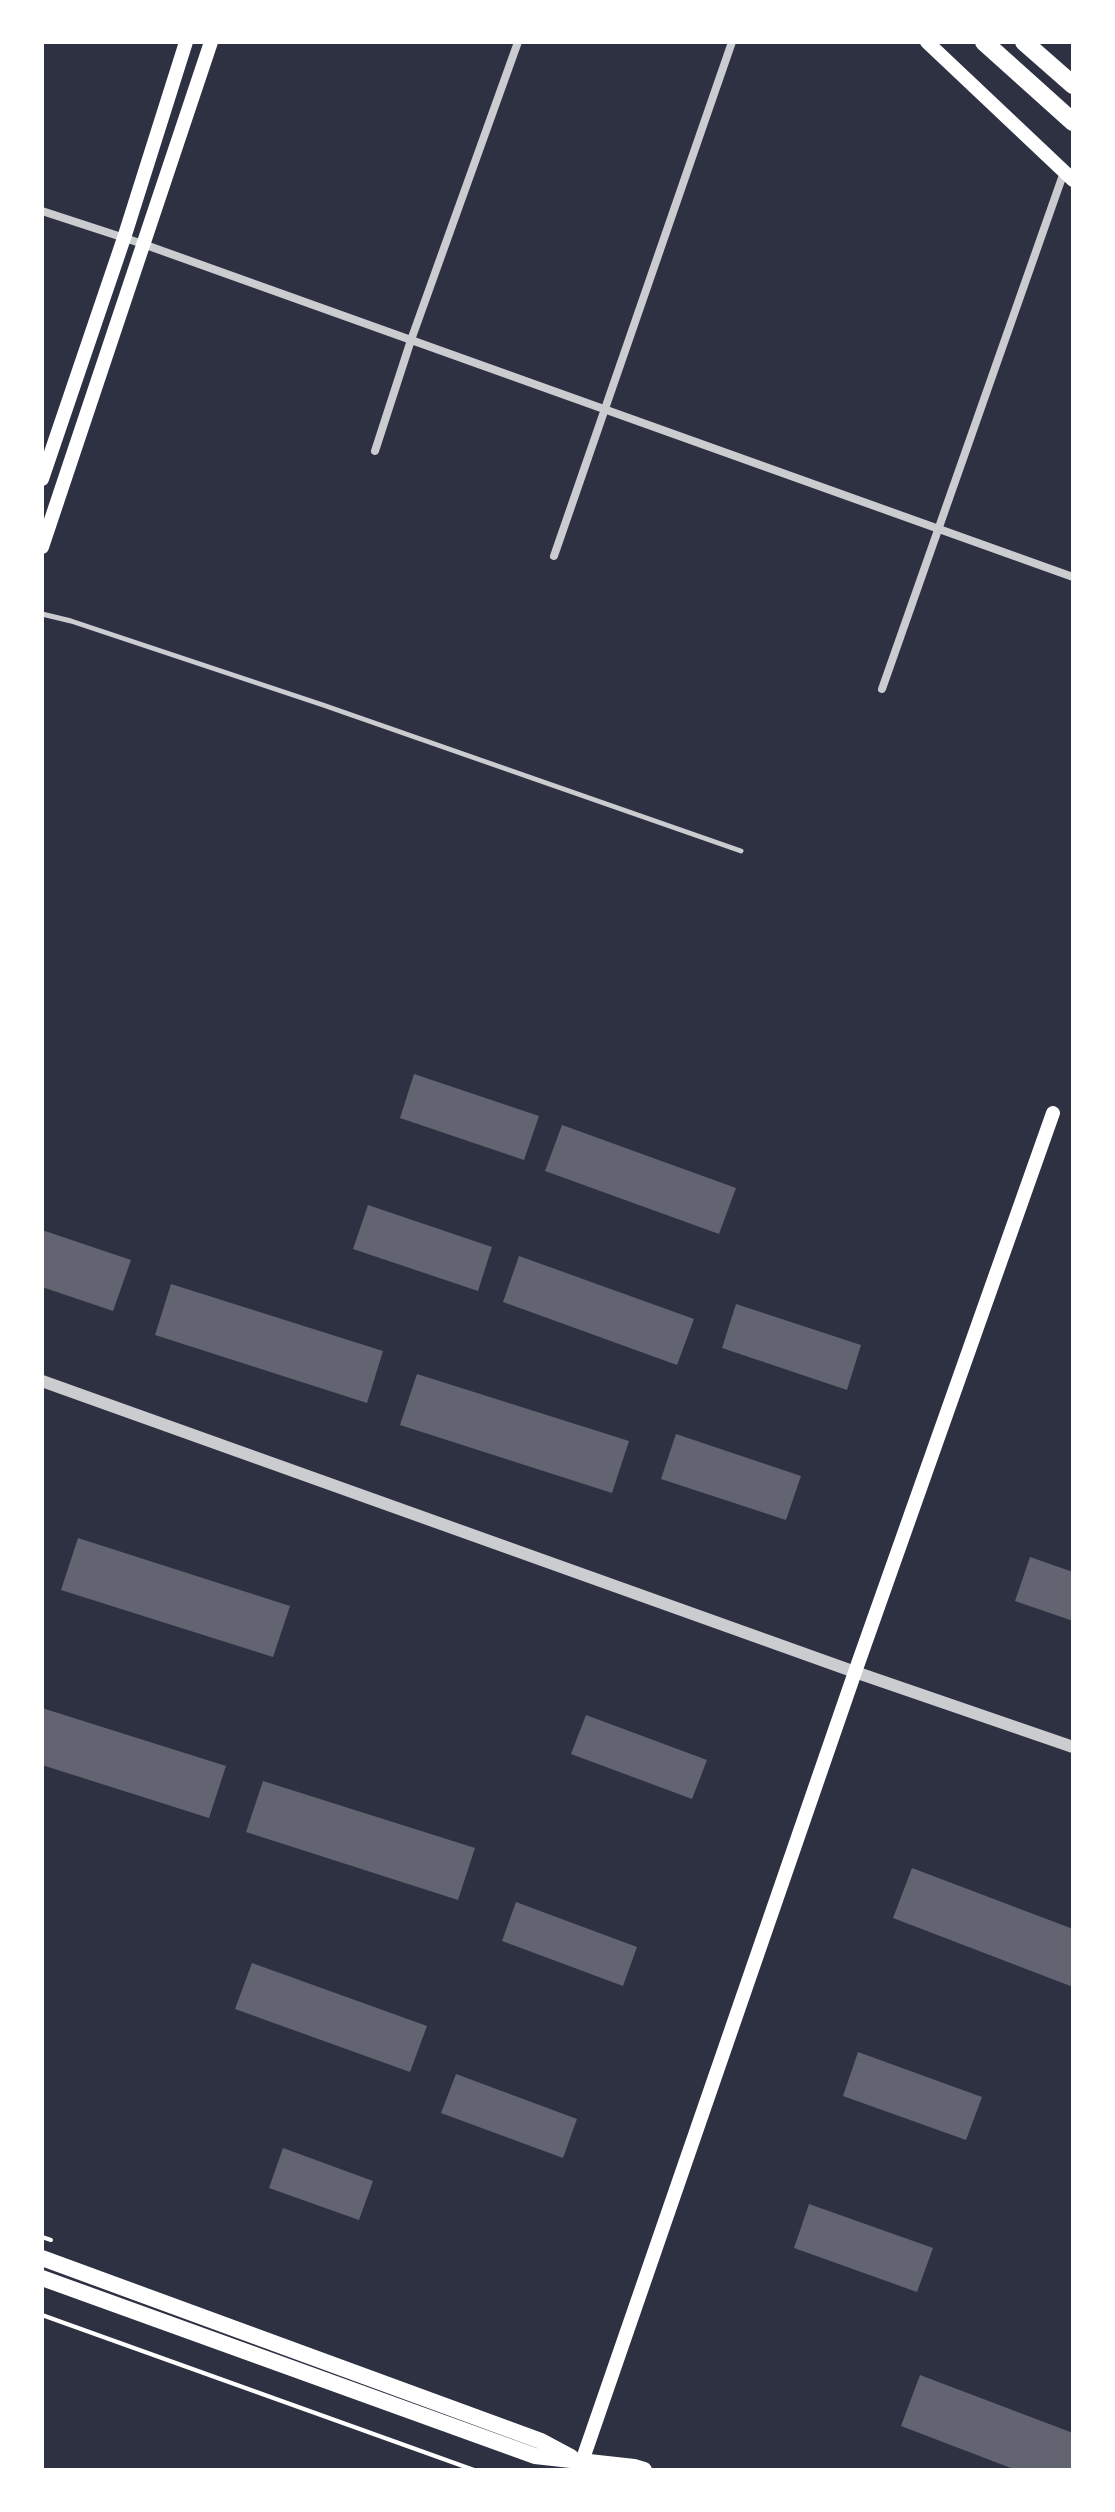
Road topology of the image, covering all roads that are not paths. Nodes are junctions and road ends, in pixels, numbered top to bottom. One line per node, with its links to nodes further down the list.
1 (186, 42): 12 (main road)
2 (211, 42): 13 (main road)
3 (518, 42): 14 (street)
4 (732, 42): 15 (street)
5 (927, 42): 10 (main road)
6 (984, 42): 9 (highway)
7 (1024, 42): 8 (highway)
8 (1073, 85)
9 (1073, 122)
10 (1069, 176): 18 (street)
11 (42, 211): 12 (street)
12 (124, 238): 13 (street); 17 (main road)
13 (143, 244): 14 (street); 19 (main road)
14 (411, 340): 15 (street); 16 (street)
15 (605, 410): 18 (street); 20 (street)
16 (375, 451)
17 (42, 479)
18 (938, 529): 21 (street); 23 (street)
19 (42, 547)
20 (554, 556)
21 (1073, 577)
22 (42, 614): 24 (lane)
23 (882, 689)
24 (741, 851)
25 (1053, 1113): 27 (main road)
26 (42, 1381): 27 (street)
27 (855, 1672): 28 (street); 31 (main road)
28 (1073, 1747)
29 (42, 2258): 31 (main road)
30 (42, 2278): 31 (main road)
31 (585, 2468): 32 (main road)
32 (644, 2470)

